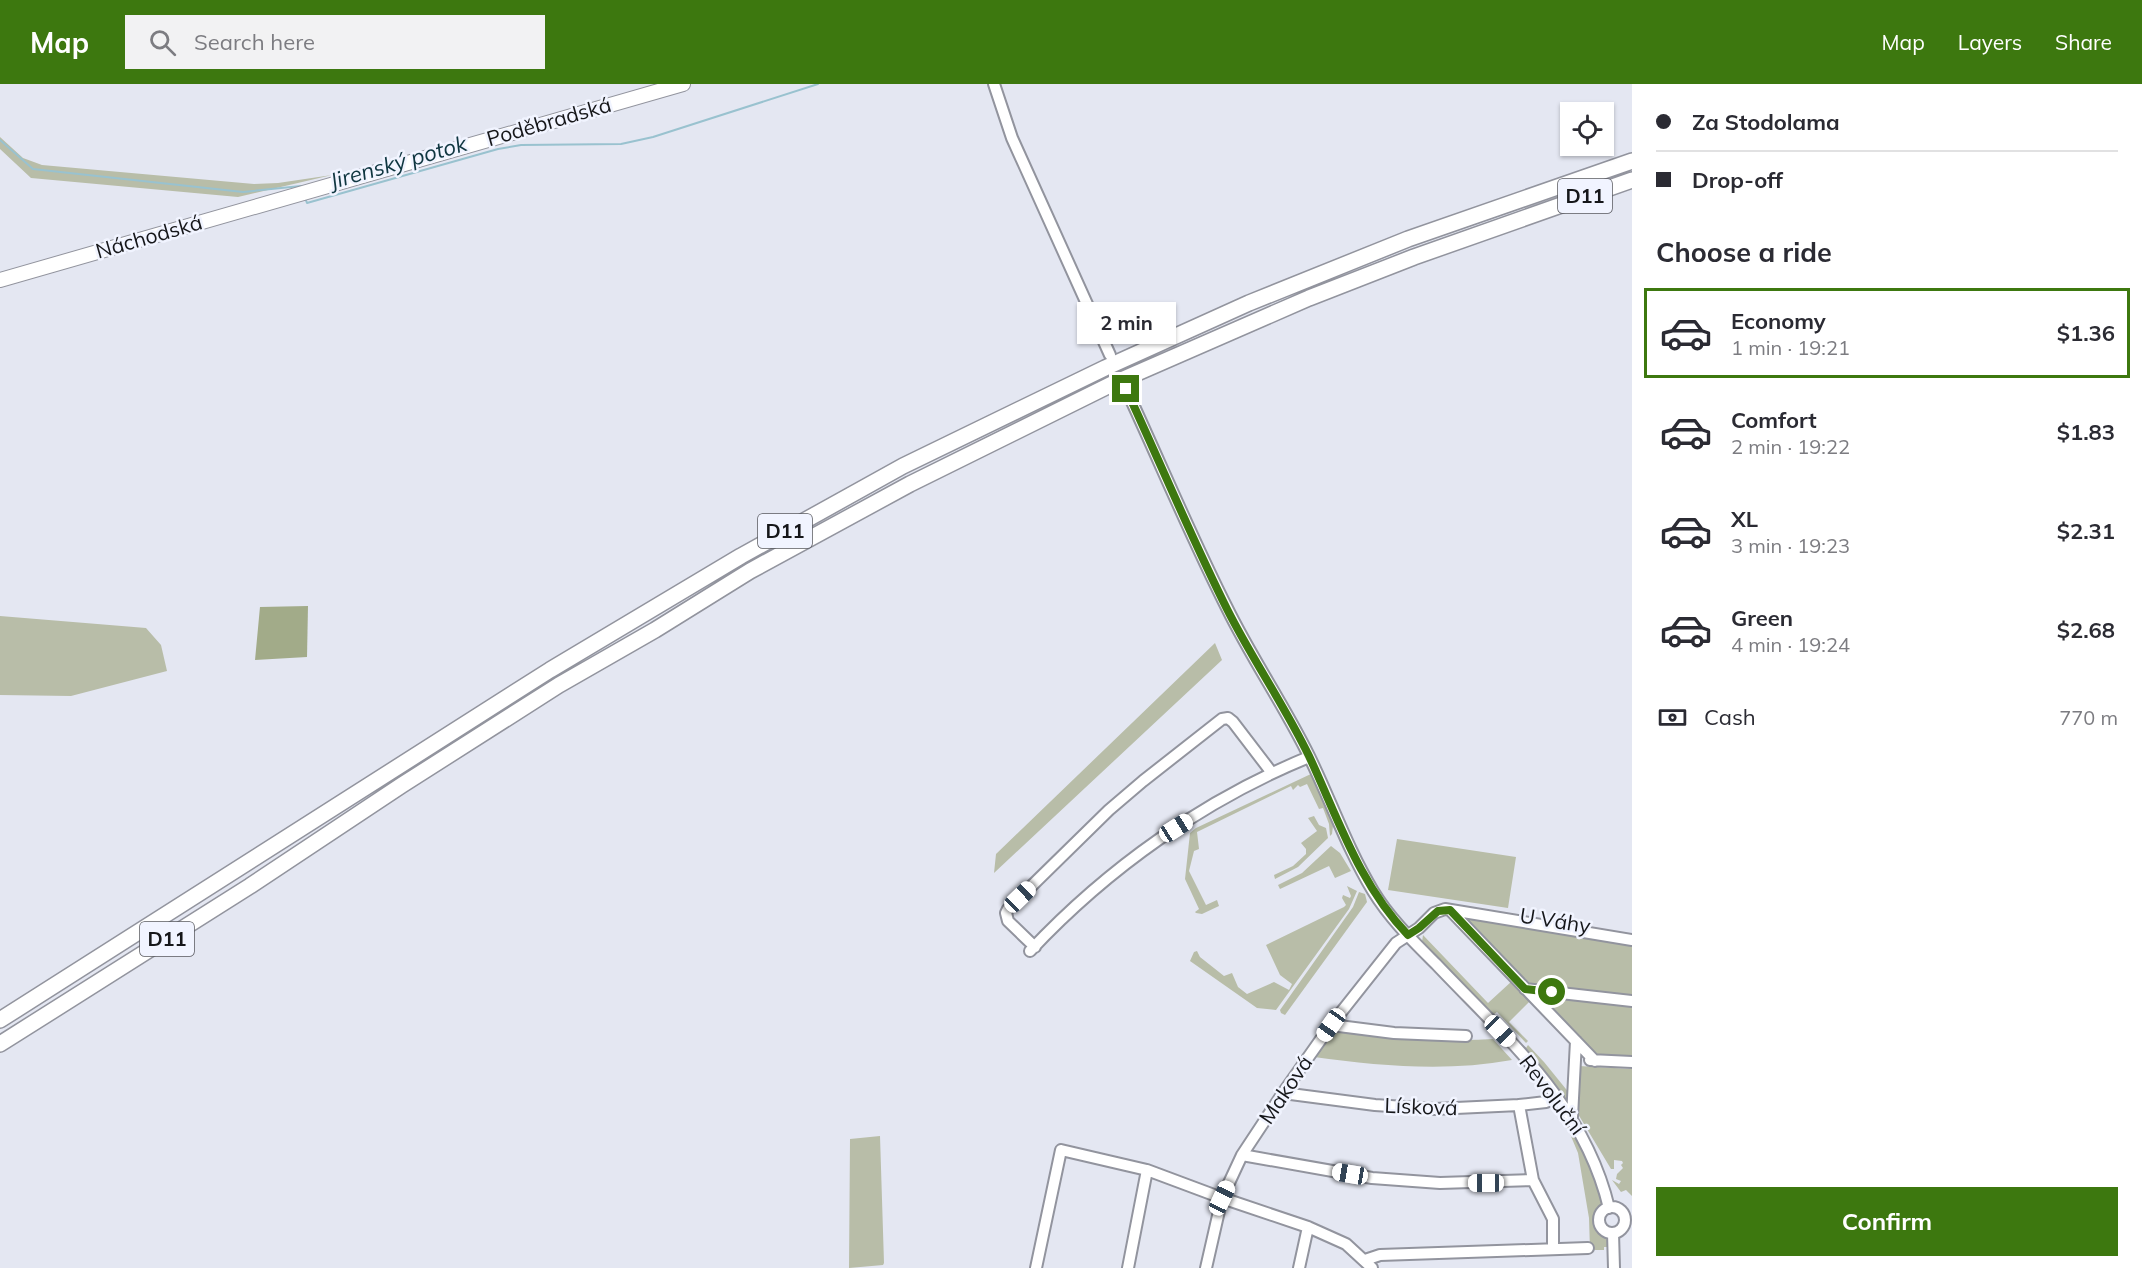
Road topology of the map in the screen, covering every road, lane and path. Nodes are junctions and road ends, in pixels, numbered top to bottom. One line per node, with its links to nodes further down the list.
1 (682, 84): 5 (main road, Poděbradská)
2 (994, 84): 7 (street)
3 (1632, 161): 18 (highway, D11)
4 (1632, 180): 22 (highway, D11)
5 (298, 193): 6 (main road, Náchodská)
6 (0, 280)
7 (1110, 355)
8 (1126, 389): 9 (street, Revoluční)
9 (1309, 757): 10 (street); 14 (street, Revoluční)
10 (1272, 773): 10 (street)
11 (1450, 910): 12 (street, U Váhy); 14 (street); 16 (street)
12 (1479, 915): 13 (street, U Váhy); 15 (street, U Váhy)
13 (1632, 932)
14 (1408, 935): 19 (street, Maková); 27 (street, Revoluční)
15 (1632, 940)
16 (1525, 989): 17 (street); 21 (street)
17 (1632, 1001)
18 (0, 1020)
19 (1331, 1025): 20 (street); 26 (street, Maková)
20 (1466, 1036)
21 (1576, 1041): 23 (street); 24 (street)
22 (0, 1044)
23 (1575, 1059): 24 (street); 29 (street)
24 (1595, 1061): 25 (street)
25 (1632, 1062)
26 (1283, 1093): 28 (street, Lísková); 30 (street, Maková)
27 (1558, 1097): 28 (street, Lísková); 29 (street, Revoluční)
28 (1520, 1105): 32 (street)
29 (1572, 1117): 34 (street, Revoluční)
30 (1242, 1155): 32 (street); 33 (street, Maková)
31 (1147, 1170): 33 (street); 41 (street); 42 (street)
32 (1533, 1180): 38 (street)
33 (1222, 1198): 36 (street); 43 (street, Maková)
34 (1609, 1208): 35 (street); 37 (street, Revoluční)
35 (1629, 1218): 37 (street)
36 (1308, 1227): 40 (street); 44 (street)
37 (1612, 1233): 45 (street, Revoluční)
38 (1553, 1248): 39 (street); 40 (street)
39 (1588, 1248)
40 (1368, 1264)
41 (1036, 1268)
42 (1128, 1268)
43 (1206, 1268)
44 (1299, 1268)
45 (1614, 1268)

